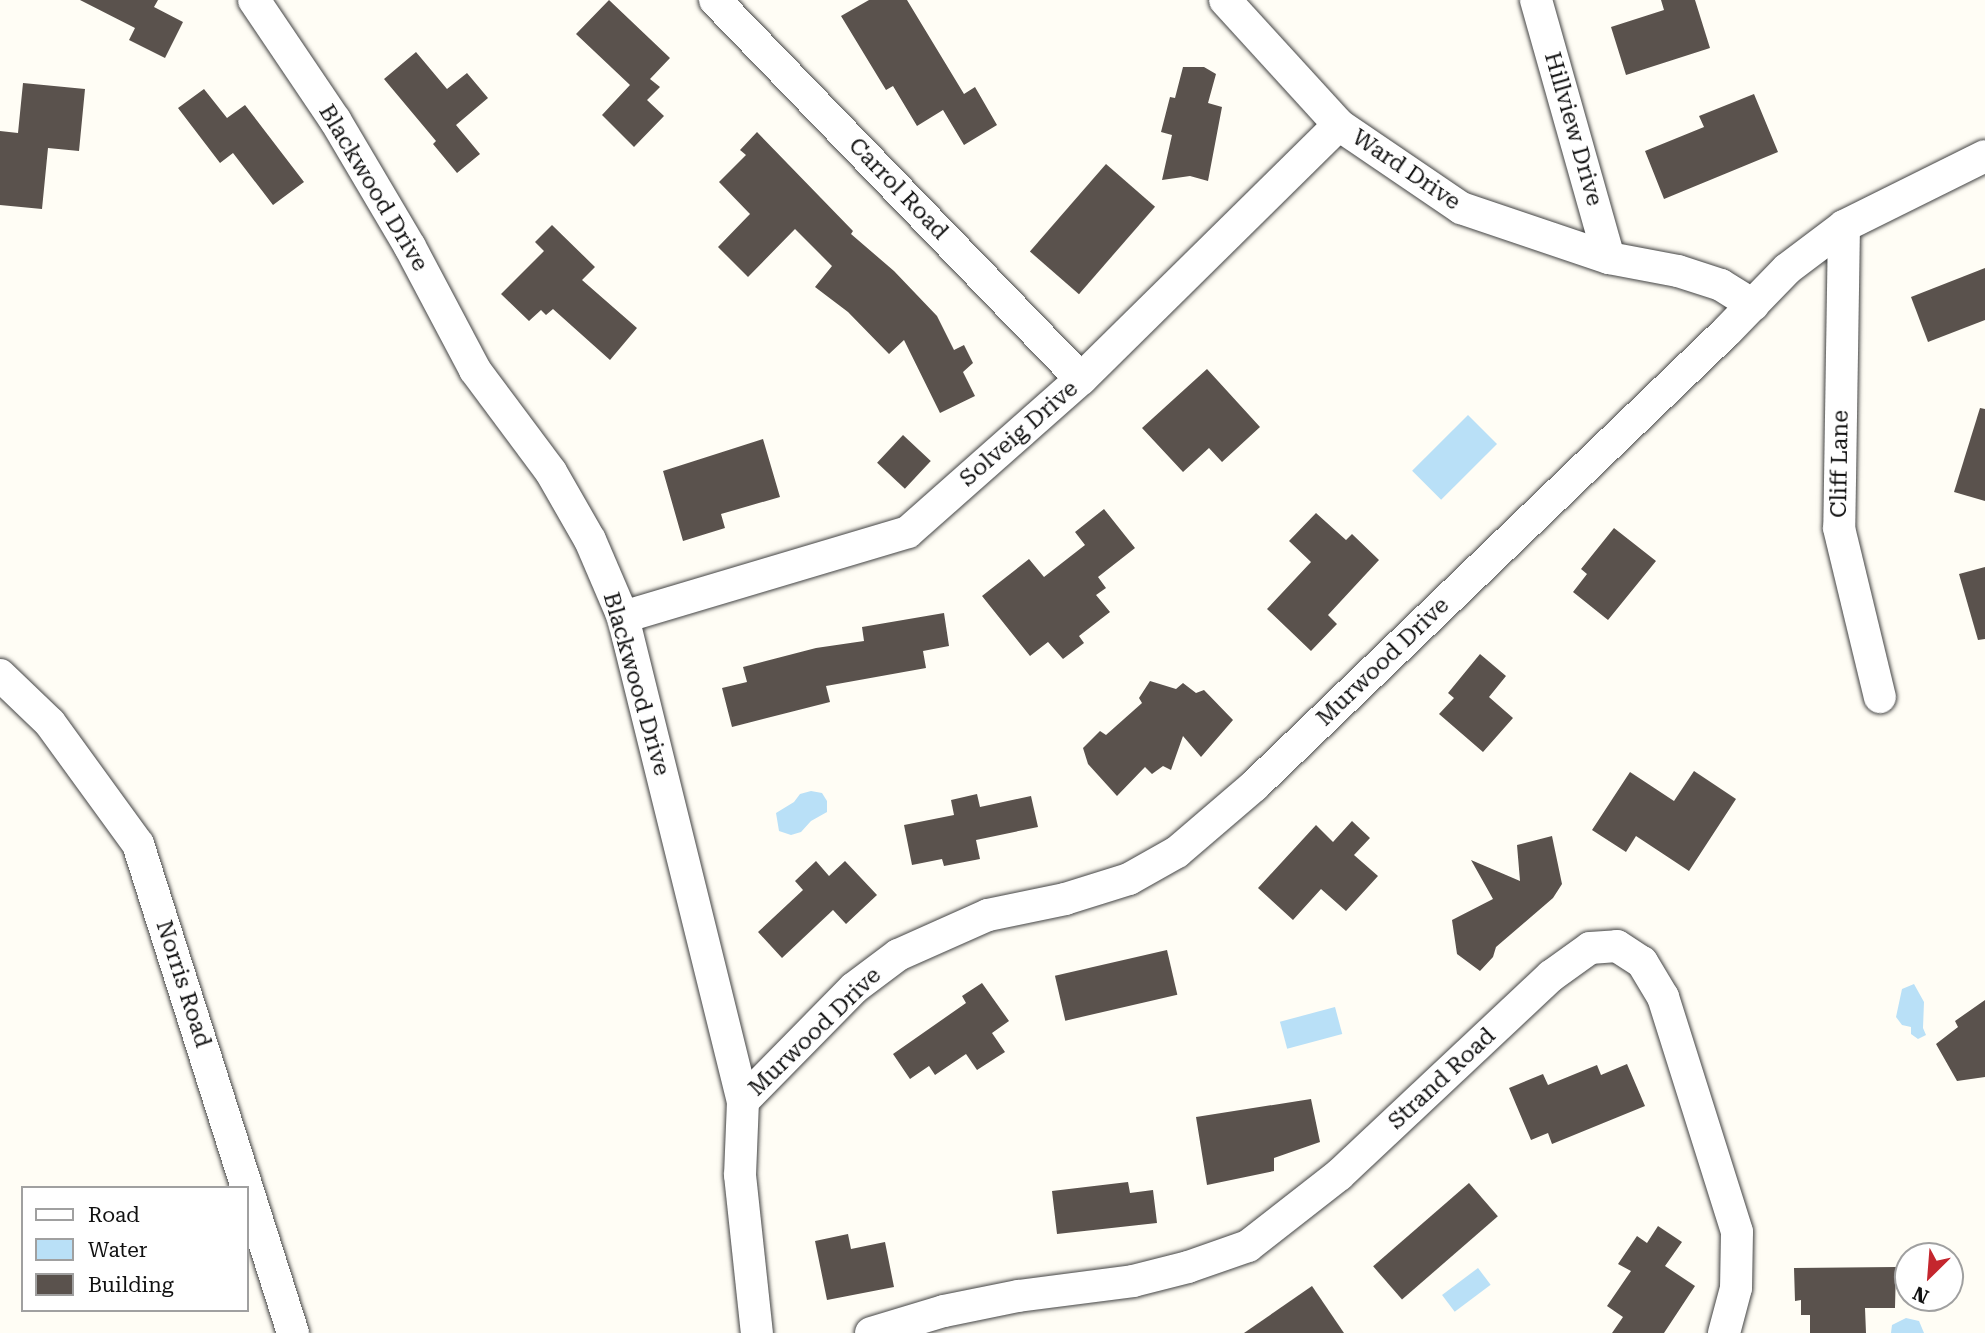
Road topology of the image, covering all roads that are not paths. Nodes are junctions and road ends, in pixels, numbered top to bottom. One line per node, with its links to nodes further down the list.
1 (254, 0): 11 (street, Blackwood Drive)
2 (715, 0): 10 (street, Carrol Road)
3 (1225, 0): 5 (street, Ward Drive)
4 (1536, 0): 8 (street, Hillview Drive)
5 (1339, 125): 8 (street, Ward Drive); 10 (street, Solveig Drive)
6 (1985, 156): 7 (street, Murwood Drive)
7 (1843, 226): 9 (street, Murwood Drive); 13 (street, Cliff Lane)
8 (1609, 258): 9 (street, Ward Drive)
9 (1753, 305): 14 (street, Murwood Drive)
10 (1082, 379): 11 (street, Solveig Drive)
11 (622, 617): 14 (street, Blackwood Drive)
12 (0, 675): 15 (street, Norris Road)
13 (1881, 697)
14 (743, 1101): 18 (street, Blackwood Drive)
15 (246, 1186)
16 (248, 1191): 17 (street, Norris Road)
17 (293, 1333)
18 (757, 1333)
19 (871, 1333): 20 (street, Strand Road)
20 (1724, 1333)

